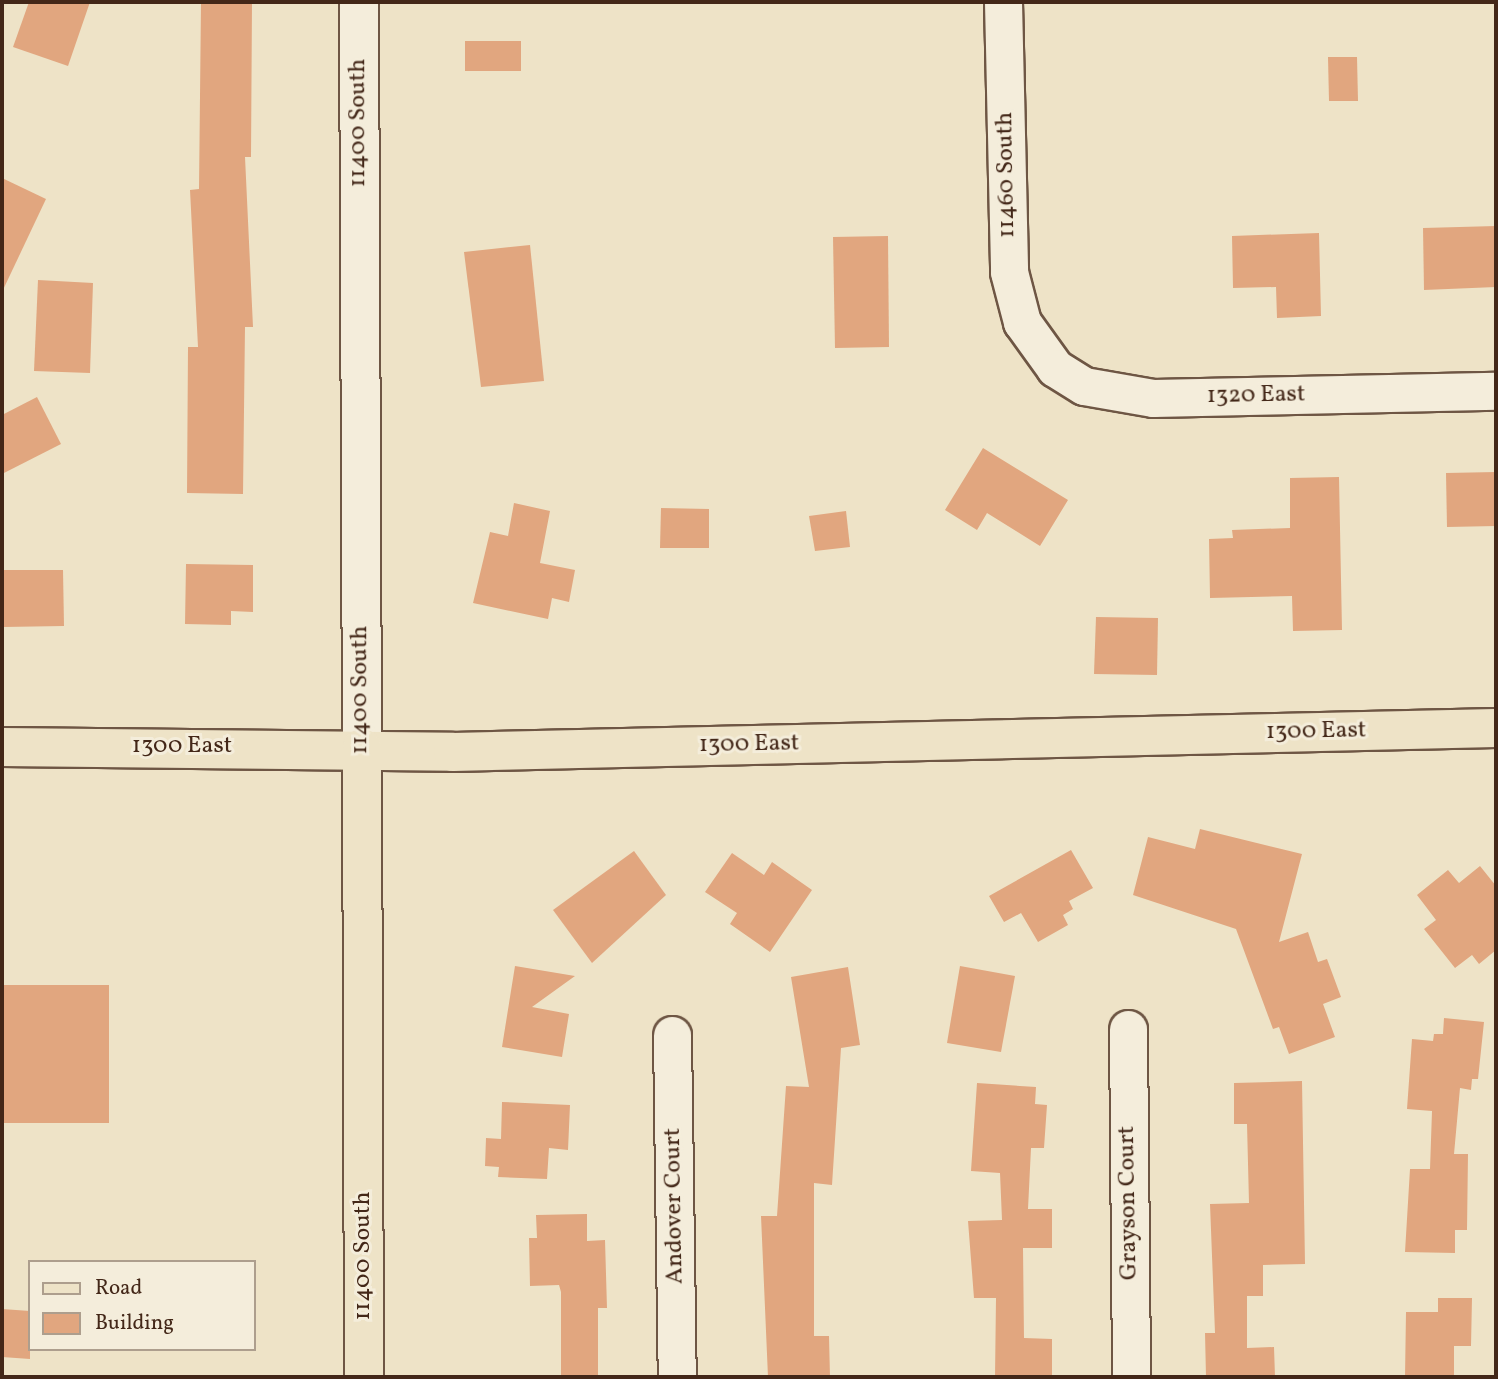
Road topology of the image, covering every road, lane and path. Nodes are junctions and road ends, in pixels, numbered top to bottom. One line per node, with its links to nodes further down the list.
1 (359, 2): 7 (main road, 11400 South)
2 (1003, 2): 3 (street, 11460 South)
3 (1035, 344): 4 (street, 1320 East)
4 (1496, 391)
5 (1496, 728): 7 (main road, 1300 East)
6 (2, 747): 7 (main road, 1300 East)
7 (362, 748): 10 (main road, 11400 South)
8 (1128, 1030): 12 (street, Grayson Court)
9 (672, 1035): 11 (street, Andover Court)
10 (364, 1377)
11 (677, 1377)
12 (1131, 1377)

